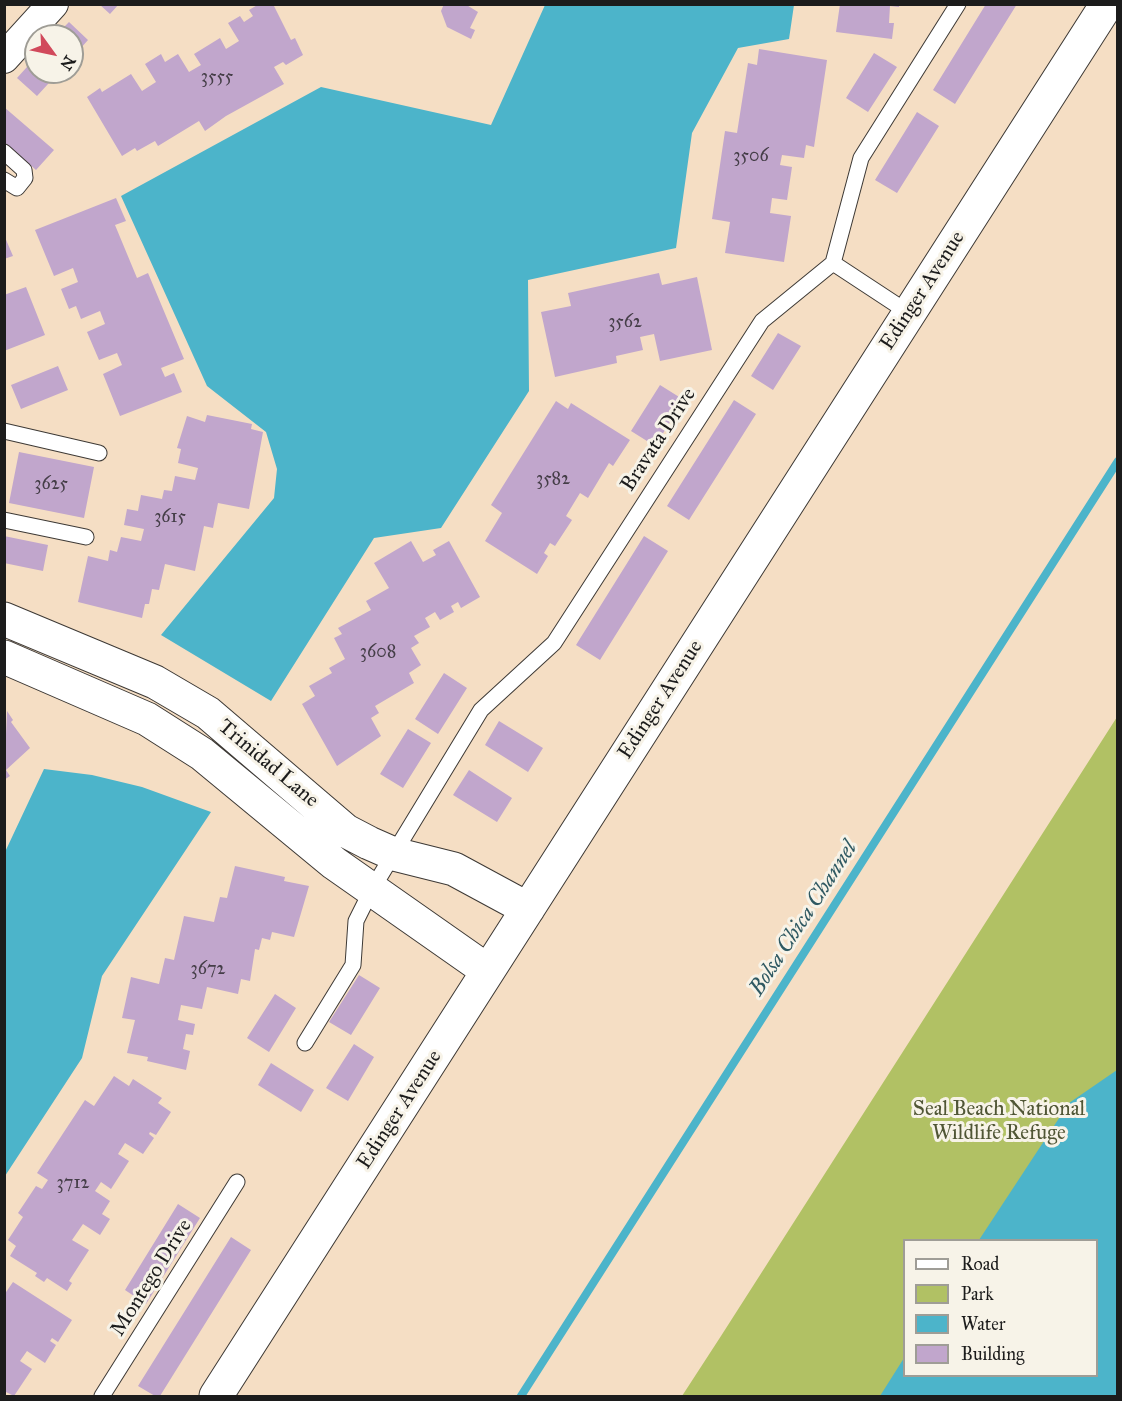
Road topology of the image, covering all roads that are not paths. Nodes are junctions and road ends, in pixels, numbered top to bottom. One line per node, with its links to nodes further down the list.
1 (53, 4): 4 (street)
2 (958, 4): 7 (lane)
3 (1107, 4): 8 (street, Edinger Avenue)
4 (4, 58)
5 (4, 152): 6 (lane)
6 (4, 180)
7 (833, 263): 8 (lane); 15 (lane, Bravata Drive)
8 (909, 313): 17 (street, Edinger Avenue)
9 (4, 431): 10 (lane)
10 (99, 453)
11 (4, 520): 12 (lane)
12 (86, 537)
13 (4, 619): 15 (street, Trinidad Lane)
14 (4, 657): 16 (street, Trinidad Lane)
15 (394, 854): 16 (lane, Bravata Drive); 17 (street, Trinidad Lane)
16 (371, 891): 18 (street, Trinidad Lane); 19 (lane, Bravata Drive)
17 (528, 909): 18 (street, Edinger Avenue)
18 (488, 971): 22 (street, Edinger Avenue)
19 (304, 1043)
20 (237, 1182): 21 (lane, Montego Drive)
21 (102, 1396)
22 (216, 1396)

